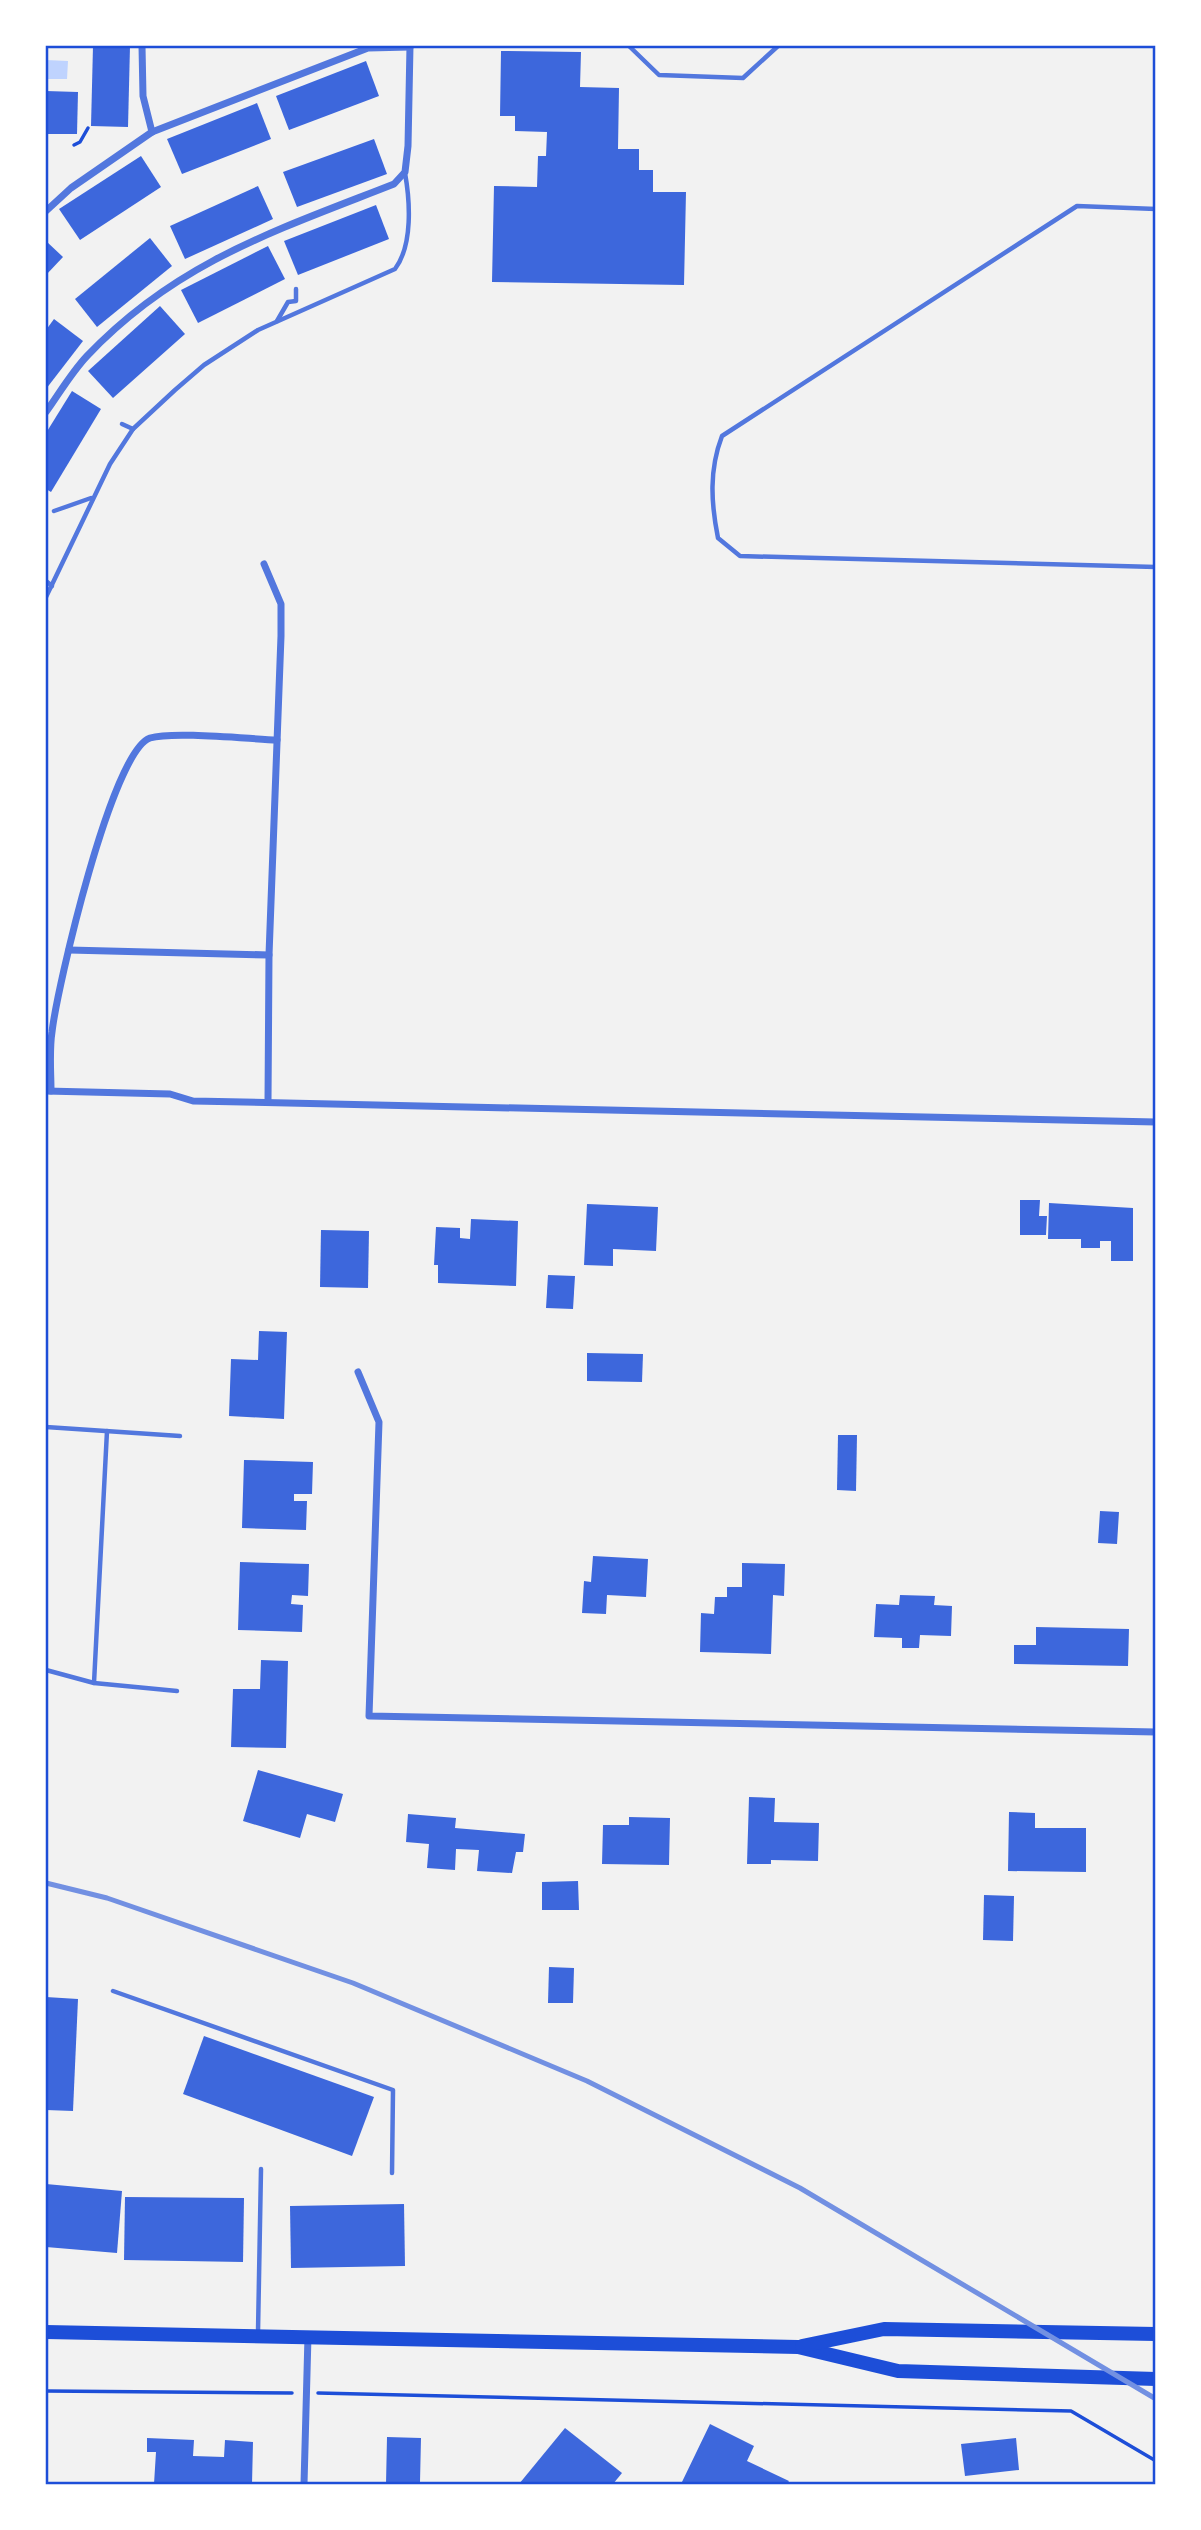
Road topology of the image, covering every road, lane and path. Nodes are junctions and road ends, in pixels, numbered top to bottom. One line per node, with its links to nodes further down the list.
1 (142, 46): 6 (street)
2 (410, 46): 6 (street); 8 (street)
3 (629, 46): 4 (lane)
4 (778, 46)
5 (88, 128): 7 (path)
6 (152, 132): 10 (street)
7 (74, 145)
8 (405, 172): 14 (lane); 16 (street)
9 (46, 197): 10 (street)
10 (49, 208)
11 (1156, 209): 22 (lane)
12 (296, 289): 13 (lane)
13 (296, 301): 14 (lane); 15 (lane)
14 (300, 312): 15 (lane)
15 (277, 322): 18 (lane)
16 (46, 412)
17 (122, 424): 18 (lane)
18 (133, 429): 19 (lane)
19 (92, 498): 20 (lane); 24 (lane)
20 (54, 511)
21 (264, 564): 26 (street)
22 (1156, 566)
23 (46, 581): 24 (lane)
24 (52, 586): 25 (lane)
25 (46, 597)
26 (277, 740): 27 (street); 28 (street)
27 (69, 950): 28 (street); 29 (street)
28 (269, 955): 30 (street)
29 (48, 1091): 30 (street)
30 (268, 1102): 31 (street)
31 (1156, 1122)
32 (358, 1372): 39 (street)
33 (46, 1427): 34 (lane)
34 (107, 1431): 35 (lane); 37 (lane)
35 (180, 1436)
36 (46, 1671): 37 (lane)
37 (94, 1684): 38 (lane)
38 (177, 1691)
39 (1156, 1732)
40 (113, 1991): 42 (lane)
41 (261, 2169): 45 (lane)
42 (391, 2173)
43 (46, 2332): 45 (main road)
44 (1156, 2334): 47 (main road)
45 (258, 2336): 46 (main road)
46 (308, 2336): 47 (main road); 50 (street)
47 (798, 2347): 48 (main road)
48 (1156, 2379)
49 (46, 2391): 50 (path)
50 (306, 2394): 51 (path); 52 (street)
51 (1156, 2461)
52 (304, 2484)

